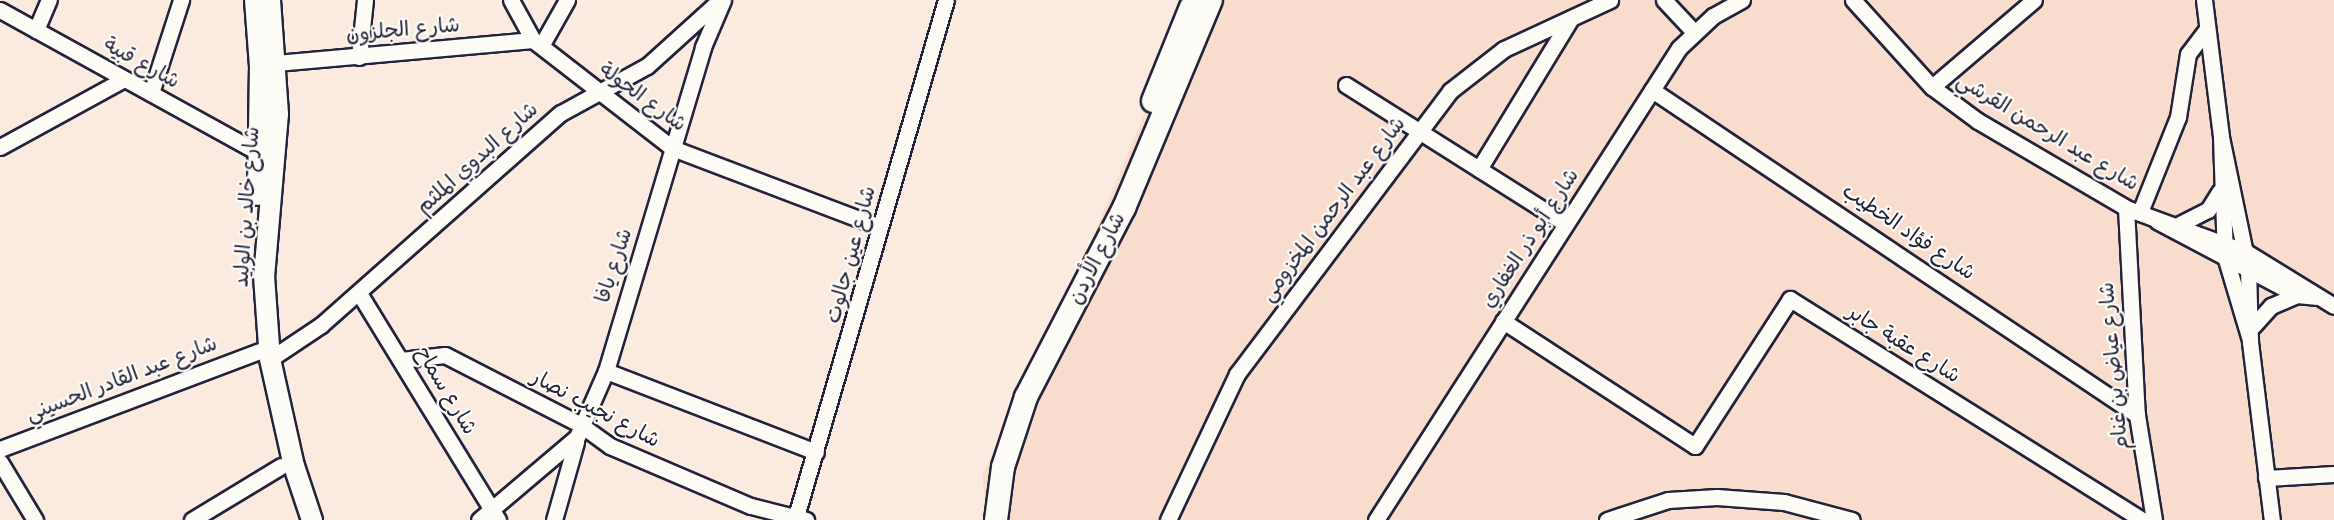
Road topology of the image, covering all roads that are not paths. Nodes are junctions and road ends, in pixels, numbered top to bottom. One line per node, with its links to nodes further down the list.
1 (49, 0): 21 (street)
2 (181, 0): 31 (street)
3 (255, 0): 36 (main road, شارع خالد بن الوليد)
4 (270, 0): 25 (main road, شارع خالد بن الوليد)
5 (365, 0): 24 (street)
6 (511, 0): 23 (street, شارع الحولة)
7 (567, 0): 23 (street)
8 (722, 0): 30 (street, شارع البدوي الملثم); 35 (street, شارع يافا)
9 (946, 0): 42 (street, شارع عين جالوت)
10 (1195, 0): 71 (highway, شارع الأردن)
11 (1211, 0): 72 (highway, شارع الأردن)
12 (1611, 0): 19 (street, شارع عبد الرحمن المخزومي)
13 (1664, 0): 22 (street)
14 (1742, 0): 22 (street, شارع أبو ذر الغفاري)
15 (1853, 0): 28 (street, شارع عبد الرحمن القرشي)
16 (2034, 0): 28 (street)
17 (2204, 0): 20 (street)
18 (0, 10): 21 (street, شارع قبية)
19 (1571, 17): 32 (street, شارع عبد الرحمن المخزومي); 37 (street)
20 (2207, 29): 33 (street); 39 (street)
21 (36, 30): 26 (street, شارع قبية)
22 (1694, 32): 29 (street, شارع أبو ذر الغفاري)
23 (537, 43): 24 (street, شارع الجلزون); 30 (street, شارع الحولة)
24 (359, 57): 25 (street, شارع الجلزون)
25 (276, 63): 52 (main road, شارع خالد بن الوليد)
26 (124, 79): 31 (street, شارع قبية); 34 (street)
27 (1346, 85): 32 (street)
28 (1932, 87): 39 (street, شارع عبد الرحمن القرشي)
29 (1652, 90): 40 (street, شارع أبو ذر الغفاري); 55 (street, شارع فؤاد الخطيب)
30 (596, 92): 35 (street, شارع الحولة); 45 (street, شارع البدوي الملثم)
31 (151, 93): 36 (street, شارع قبية)
32 (1420, 132): 37 (street); 73 (street, شارع عبد الرحمن المخزومي)
33 (2221, 138): 38 (street); 44 (street)
34 (0, 147)
35 (672, 148): 42 (street, شارع الحولة); 54 (street, شارع يافا)
36 (261, 154): 52 (main road, شارع خالد بن الوليد)
37 (1479, 169): 40 (street)
38 (2220, 191): 41 (street); 43 (street)
39 (2139, 212): 41 (street, شارع عبد الرحمن القرشي); 43 (street, شارع عبد الرحمن القرشي); 55 (street, شارع عياض بن غنام)
40 (1566, 224): 49 (street, شارع أبو ذر الغفاري)
41 (2180, 224): 43 (street, شارع عبد الرحمن القرشي)
42 (880, 227): 58 (street, شارع عين جالوت)
43 (2226, 250): 44 (street, شارع عبد الرحمن القرشي); 51 (street)
44 (2247, 259): 46 (street, شارع عبد الرحمن القرشي); 47 (street, شارع عبد الرحمن القرشي); 50 (street)
45 (359, 293): 52 (street, شارع البدوي الملثم); 53 (street, شارع سماح)
46 (2297, 295): 47 (street, شارع عبد الرحمن القرشي); 50 (street)
47 (2315, 297): 48 (street, شارع عبد الرحمن القرشي)
48 (2334, 306)
49 (1503, 321): 74 (street, شارع أبو ذر الغفاري); 77 (street, شارع عقبة جابر)
50 (2253, 326): 51 (street)
51 (2250, 342): 62 (street)
52 (265, 355): 57 (street, شارع عبد القادر الحسيني); 60 (main road, شارع خالد بن الوليد); 68 (main road, شارع خالد بن الوليد)
53 (401, 360): 56 (street, شارع نجيب نصار); 63 (street, شارع سماح)
54 (606, 371): 56 (street, شارع يافا); 58 (street)
55 (2137, 415): 78 (street, شارع عياض بن غنام)
56 (579, 431): 63 (street, شارع يافا); 64 (street, شارع نجيب نصار); 70 (street)
57 (0, 449)
58 (816, 452): 64 (street, شارع عين جالوت)
59 (0, 462): 65 (street)
60 (280, 466): 66 (street); 67 (main road, شارع خالد بن الوليد)
61 (2334, 474): 62 (street)
62 (2266, 478): 79 (street)
63 (496, 516): 69 (street, شارع يافا)
64 (799, 519)
65 (35, 520)
66 (192, 520)
67 (300, 520)
68 (312, 520)
69 (479, 520)
70 (555, 520)
71 (985, 520)
72 (996, 520)
73 (1168, 520)
74 (1376, 520)
75 (1607, 520): 76 (street)
76 (1852, 520)
77 (2142, 520)
78 (2154, 520)
79 (2272, 520)

